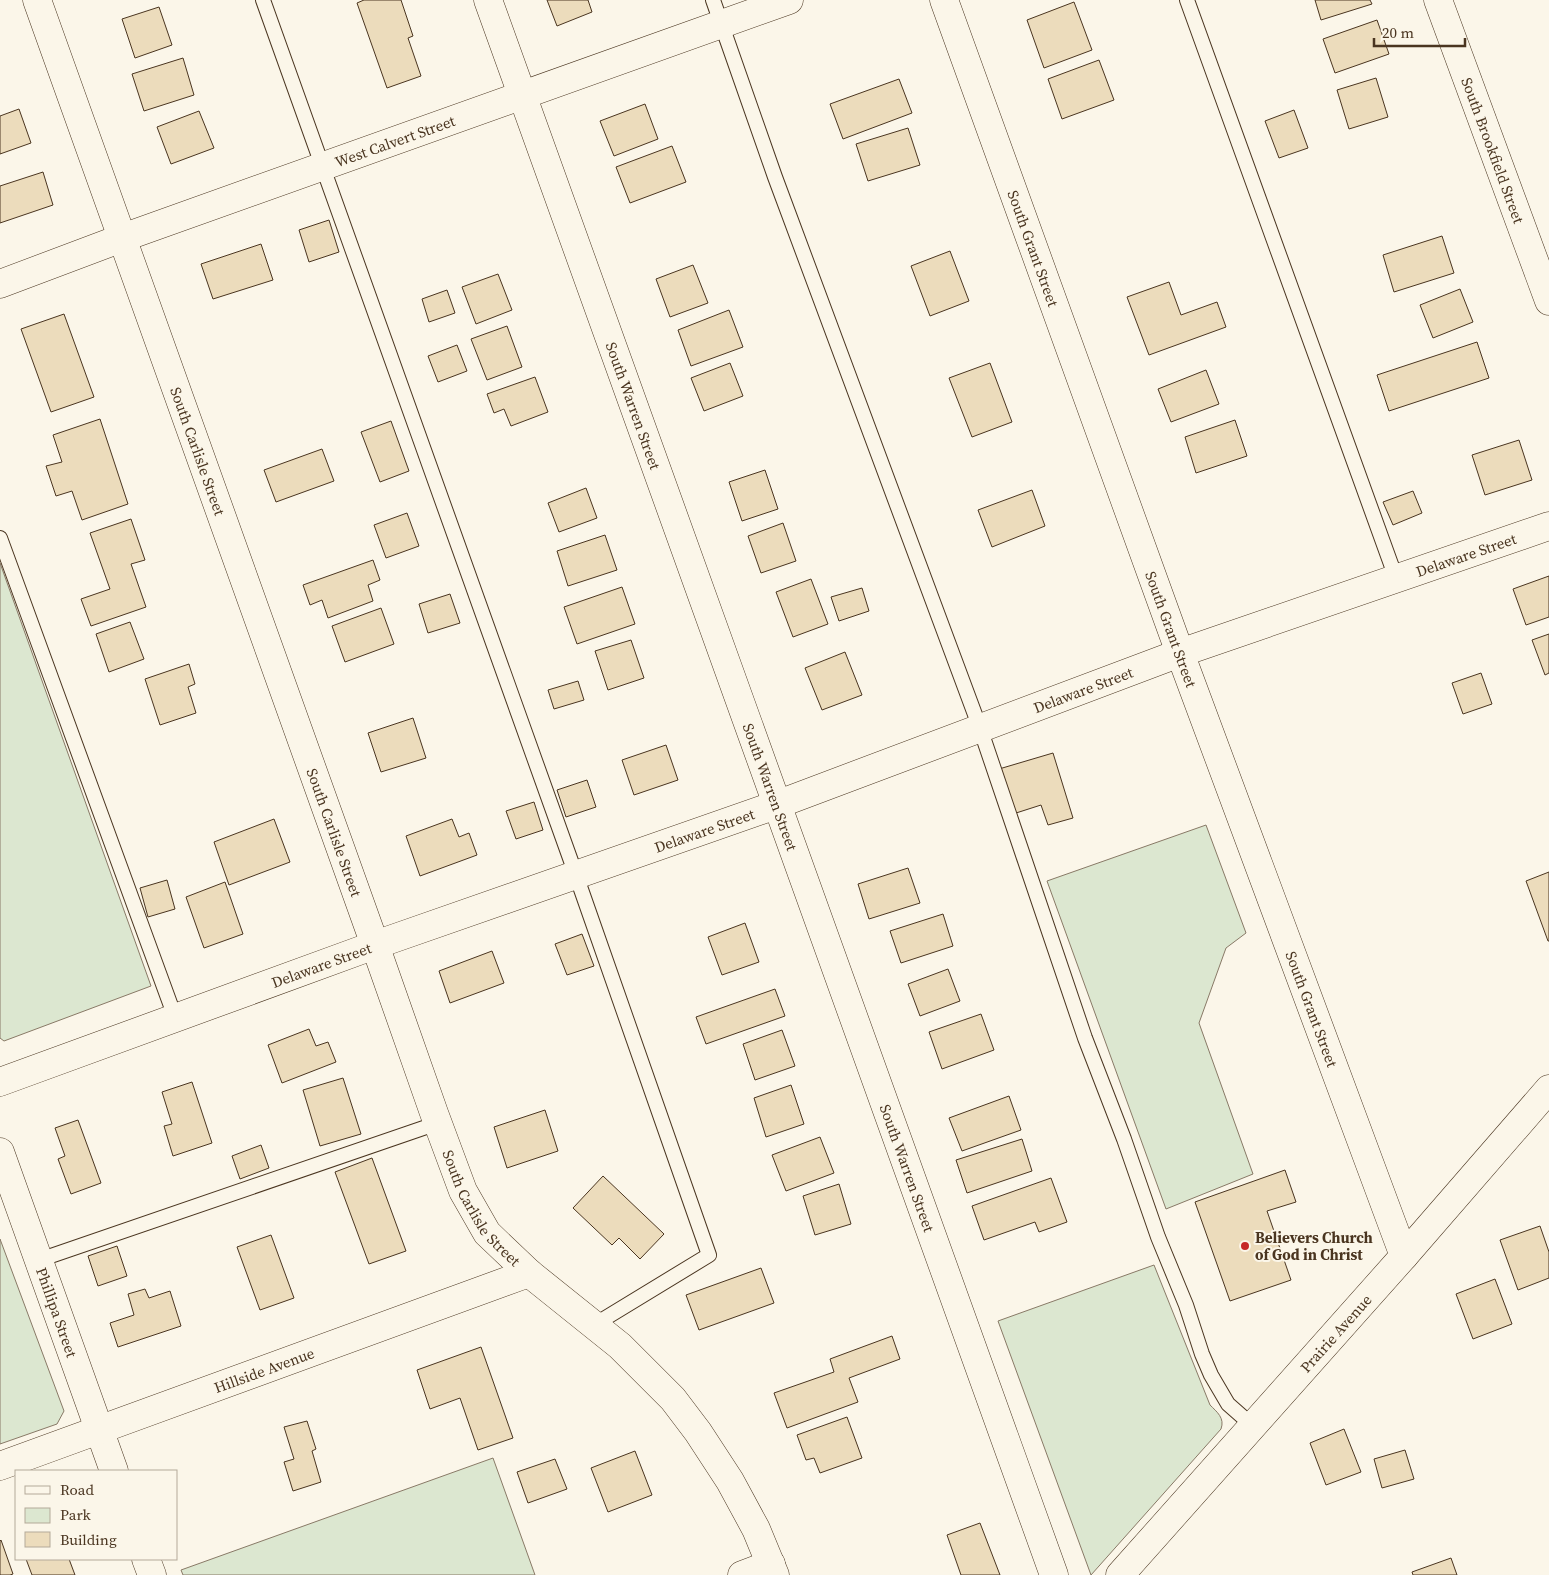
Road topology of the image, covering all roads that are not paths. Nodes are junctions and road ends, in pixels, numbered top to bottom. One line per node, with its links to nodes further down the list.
1 (37, 0): 11 (street, South Carlisle Street)
2 (263, 0): 10 (lane)
3 (488, 0): 9 (street, South Warren Street)
4 (789, 0): 8 (street, West Calvert Street)
5 (944, 0): 17 (street, South Grant Street)
6 (1187, 0): 16 (lane)
7 (1438, 0): 13 (street, South Brookfield Street)
8 (717, 12): 9 (street, West Calvert Street); 18 (lane)
9 (521, 96): 10 (street, West Calvert Street); 19 (street, South Warren Street)
10 (323, 167): 11 (street, West Calvert Street); 20 (lane)
11 (122, 238): 12 (street, West Calvert Street); 21 (street, South Carlisle Street)
12 (0, 284)
13 (1549, 301)
14 (1549, 526): 16 (street, Delaware Street)
15 (0, 538): 22 (lane)
16 (1396, 578): 17 (street, Delaware Street)
17 (1180, 653): 18 (street, Delaware Street); 27 (street, South Grant Street)
18 (980, 728): 19 (street, Delaware Street); 31 (lane)
19 (776, 805): 20 (street, Delaware Street); 39 (street, South Warren Street)
20 (576, 875): 21 (street, Delaware Street); 30 (lane)
21 (376, 945): 22 (street, Delaware Street); 25 (street, South Carlisle Street)
22 (175, 1017): 23 (street, Delaware Street)
23 (0, 1082)
24 (1549, 1089): 27 (street, Prairie Avenue)
25 (438, 1123): 28 (lane); 29 (street, South Carlisle Street)
26 (0, 1152): 28 (street, Phillipa Street)
27 (1404, 1256): 31 (street, Prairie Avenue)
28 (39, 1260): 32 (street, Phillipa Street)
29 (529, 1273): 30 (street, South Carlisle Street); 32 (street, Hillside Avenue)
30 (594, 1325): 36 (street, South Carlisle Street)
31 (1254, 1425): 40 (street, Prairie Avenue)
32 (100, 1431): 33 (street, Hillside Avenue); 34 (street, Phillipa Street)
33 (0, 1466)
34 (114, 1470)
35 (146, 1560): 37 (street)
36 (773, 1569): 38 (street)
37 (152, 1575)
38 (742, 1575)
39 (1054, 1575)
40 (1120, 1575)

